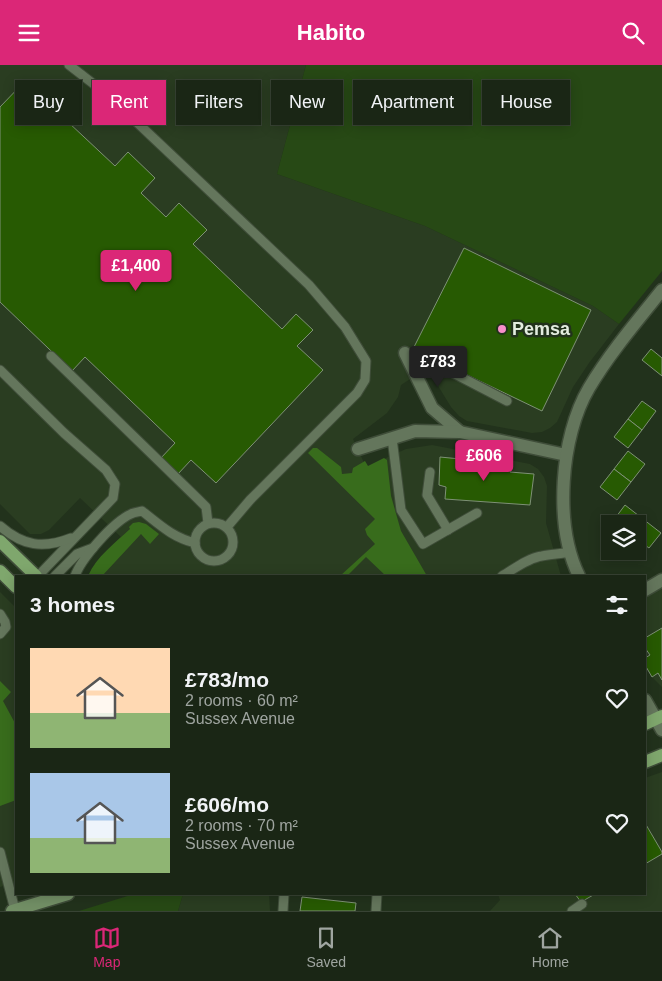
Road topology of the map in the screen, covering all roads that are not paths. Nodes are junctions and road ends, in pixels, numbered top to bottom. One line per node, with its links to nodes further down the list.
1 (69, 65): 15 (lane)
2 (662, 290): 10 (street)
3 (51, 356): 13 (lane)
4 (408, 358): 6 (lane); 7 (street)
5 (0, 370): 17 (lane)
6 (507, 401)
7 (460, 432): 8 (street); 10 (street)
8 (392, 437): 9 (street); 16 (lane)
9 (358, 449)
10 (566, 455): 21 (street)
11 (430, 472): 16 (lane)
12 (476, 513): 16 (lane)
13 (208, 523): 15 (lane); 19 (lane)
14 (0, 526): 17 (lane)
15 (227, 527): 19 (lane)
16 (448, 530)
17 (74, 537): 24 (lane)
18 (0, 541): 23 (main road)
19 (195, 543): 20 (lane)
20 (93, 548): 25 (lane); 26 (lane)
21 (570, 552): 27 (lane); 28 (street)
22 (0, 571): 30 (main road)
23 (36, 575)
24 (38, 575)
25 (56, 575)
26 (76, 575)
27 (504, 575)
28 (578, 575)
29 (662, 580): 31 (street)
30 (15, 586)
31 (646, 588)
32 (0, 614): 33 (lane)
33 (0, 635)
34 (646, 702): 35 (street)
35 (657, 722)
36 (662, 755): 37 (main road)
37 (646, 762)
38 (0, 852): 44 (lane)
39 (65, 895): 43 (main road)
40 (284, 895): 45 (lane)
41 (376, 895): 46 (lane)
42 (582, 904): 47 (lane)
43 (44, 906): 44 (main road)
44 (14, 910)
45 (283, 911)
46 (376, 911)
47 (572, 911)

